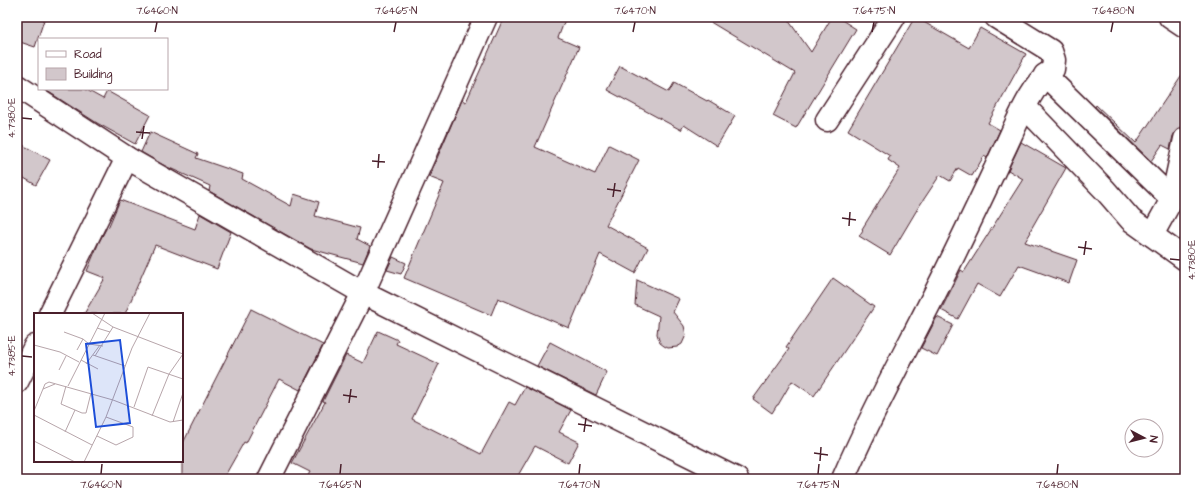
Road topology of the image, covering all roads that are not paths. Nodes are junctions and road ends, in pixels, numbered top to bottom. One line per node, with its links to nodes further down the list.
1 (486, 17): 15 (street)
2 (894, 17): 9 (street)
3 (996, 17): 6 (street)
4 (1170, 17): 5 (street)
5 (1185, 27)
6 (1045, 75): 8 (street); 12 (street)
7 (17, 86): 11 (street)
8 (1025, 107): 13 (street); 21 (street)
9 (827, 120)
10 (1185, 139): 12 (street)
11 (127, 158): 15 (street); 16 (street)
12 (1172, 199): 13 (street)
13 (1152, 235): 14 (street)
14 (1185, 259)
15 (363, 293): 19 (street); 20 (street)
16 (50, 313)
17 (34, 348): 18 (street)
18 (17, 382)
19 (269, 479)
20 (737, 479)
21 (843, 479)

